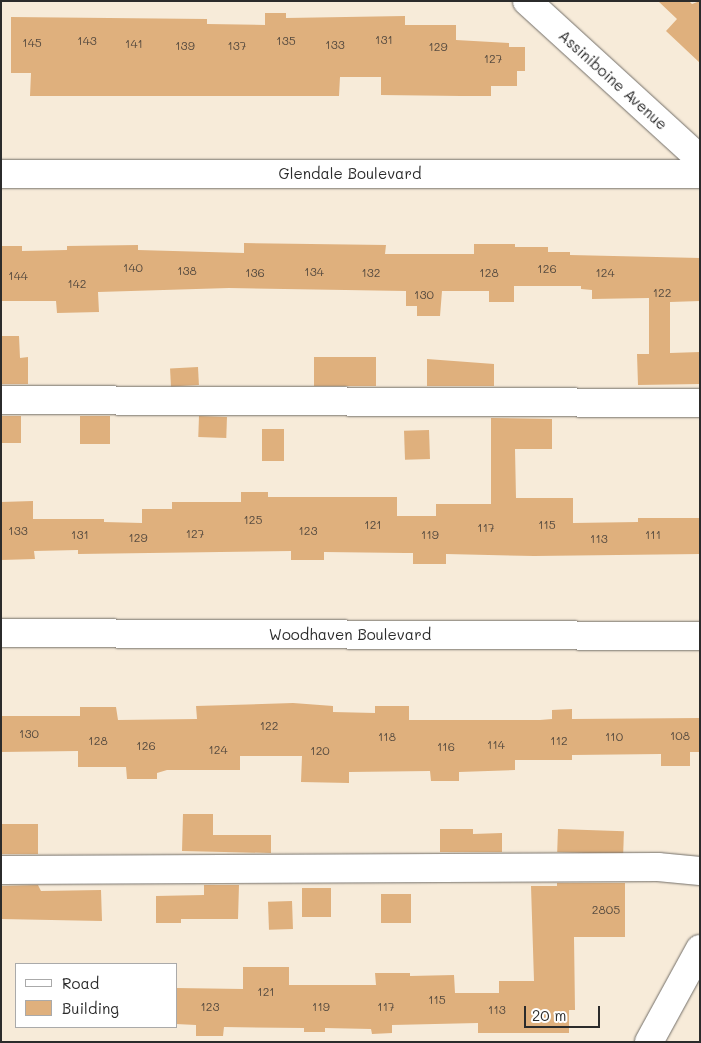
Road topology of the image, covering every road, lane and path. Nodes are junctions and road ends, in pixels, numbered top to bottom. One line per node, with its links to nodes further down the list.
1 (527, 1): 2 (street, Assiniboine Avenue)
2 (700, 159)
3 (1, 174): 4 (street, Glendale Boulevard)
4 (700, 174)
5 (1, 400): 6 (street)
6 (700, 403)
7 (1, 633): 8 (street, Woodhaven Boulevard)
8 (700, 636)
9 (1, 870): 10 (street)
10 (700, 872)
11 (700, 949): 12 (street)
12 (649, 1042)

